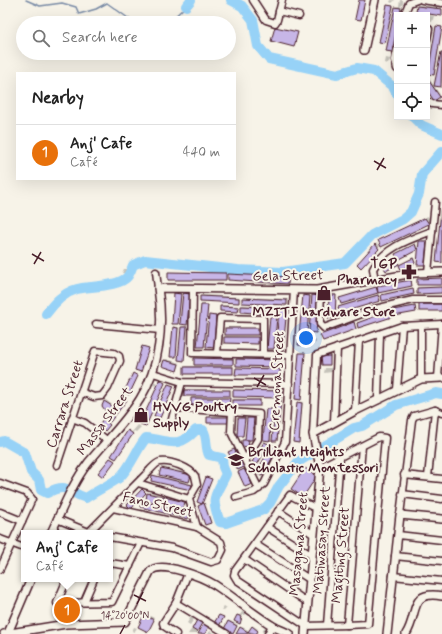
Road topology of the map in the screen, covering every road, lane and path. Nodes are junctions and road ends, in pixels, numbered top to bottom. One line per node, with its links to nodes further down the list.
1 (253, 0): 8 (street)
2 (259, 0): 8 (street)
3 (282, 0): 9 (street)
4 (375, 0): 12 (street)
5 (417, 0): 10 (street)
6 (422, 0): 7 (street)
7 (442, 3)
8 (258, 7): 9 (street)
9 (279, 11): 11 (street)
10 (406, 12)
11 (299, 16)
12 (364, 50)
13 (430, 103): 14 (street)
14 (442, 105)
15 (434, 202): 16 (street)
16 (432, 231): 18 (street); 20 (street)
17 (156, 272): 21 (street, Massa Street)
18 (428, 272): 19 (street, Gela Street); 20 (street, Gela Street)
19 (442, 272)
20 (375, 280): 24 (street, Gela Street)
21 (158, 288): 22 (street, Gela Street); 30 (street, Massa Street)
22 (193, 289): 23 (street, Gela Street); 34 (street)
23 (294, 290): 24 (street, Gela Street); 36 (street, Cremona Street)
24 (321, 290): 25 (street)
25 (442, 300)
26 (96, 324): 30 (street)
27 (442, 324): 28 (street); 38 (street)
28 (422, 325): 29 (street); 39 (street)
29 (402, 326): 31 (street); 42 (street)
30 (160, 330): 37 (street, Massa Street)
31 (380, 334): 32 (street); 44 (street)
32 (359, 341): 33 (street); 46 (street)
33 (338, 348): 52 (street); 53 (street)
34 (217, 353): 35 (street); 35 (street)
35 (263, 354): 36 (street)
36 (290, 355): 41 (street, Cremona Street)
37 (153, 372): 40 (street); 54 (street, Massa Street)
38 (440, 378): 39 (street)
39 (420, 379): 42 (street)
40 (182, 382): 41 (street); 45 (street)
41 (289, 384): 65 (street, Cremona Street)
42 (397, 390): 44 (street)
43 (81, 392): 43 (street, Carrara Street); 50 (street, Carrara Street)
44 (378, 400): 46 (street)
45 (174, 408): 48 (street); 51 (street)
46 (355, 410): 52 (street)
47 (436, 410): 49 (street); 60 (street); 61 (street)
48 (232, 412): 57 (street); 57 (street)
49 (442, 413)
50 (72, 418): 54 (street); 58 (street, Carrara Street)
51 (172, 419)
52 (334, 422): 53 (street)
53 (313, 434): 59 (street, Masagana Street)
54 (108, 440): 75 (street, Massa Street)
55 (362, 446): 56 (street); 111 (street, Magiting Street); 111 (street)
56 (340, 457): 59 (street); 110 (street, Matiwasay Street)
57 (245, 460): 65 (street)
58 (58, 465)
59 (320, 466): 71 (street, Masagana Street)
60 (404, 474): 61 (street); 66 (street)
61 (428, 478): 62 (street)
62 (442, 479)
63 (0, 483): 77 (street)
64 (138, 483): 68 (street); 68 (street); 70 (street)
65 (260, 489): 67 (street)
66 (402, 494): 69 (street); 74 (street)
67 (236, 497)
68 (189, 499): 78 (street)
69 (442, 499)
70 (113, 508): 78 (street, Fano Street); 82 (street)
71 (315, 508): 72 (street); 83 (street, Masagana Street)
72 (278, 511): 79 (street); 83 (street)
73 (0, 512): 77 (street)
74 (400, 515): 76 (street); 84 (street)
75 (58, 519): 80 (street, Massa Street); 81 (street)
76 (442, 519)
77 (22, 520): 89 (street)
78 (197, 527): 88 (street, Fano Street)
79 (267, 527): 90 (street); 92 (street)
80 (52, 530)
81 (83, 530)
82 (93, 530)
83 (313, 534): 92 (street, Masagana Street)
84 (398, 535): 87 (street); 93 (street)
85 (113, 537): 88 (street)
86 (0, 539): 89 (street)
87 (442, 540)
88 (141, 542): 97 (street)
89 (12, 543): 91 (street); 98 (street)
90 (255, 544): 94 (street); 101 (street)
91 (21, 547)
92 (311, 555): 101 (street, Masagana Street)
93 (395, 556): 95 (street); 100 (street)
94 (244, 559): 108 (street); 113 (street)
95 (442, 561)
96 (113, 563): 97 (street)
97 (130, 566): 107 (street)
98 (0, 568)
99 (188, 573): 109 (street); 112 (street); 114 (street)
100 (393, 576): 105 (street); 120 (street)
101 (309, 579): 108 (street, Masagana Street)
102 (30, 582): 114 (street)
103 (66, 582): 107 (street)
104 (93, 582): 107 (street)
105 (442, 582)
106 (442, 596): 121 (street)
107 (84, 602)
108 (308, 602): 113 (street, Masagana Street)
109 (176, 603): 115 (street); 116 (street)
110 (327, 625): 111 (street); 113 (street)
111 (347, 625)
112 (272, 626): 117 (street); 118 (street)
113 (306, 626): 119 (street, Masagana Street)
114 (6, 633)
115 (176, 634)
116 (227, 634)
117 (268, 634)
118 (290, 634)
119 (305, 634)
120 (387, 634)
121 (406, 634)

